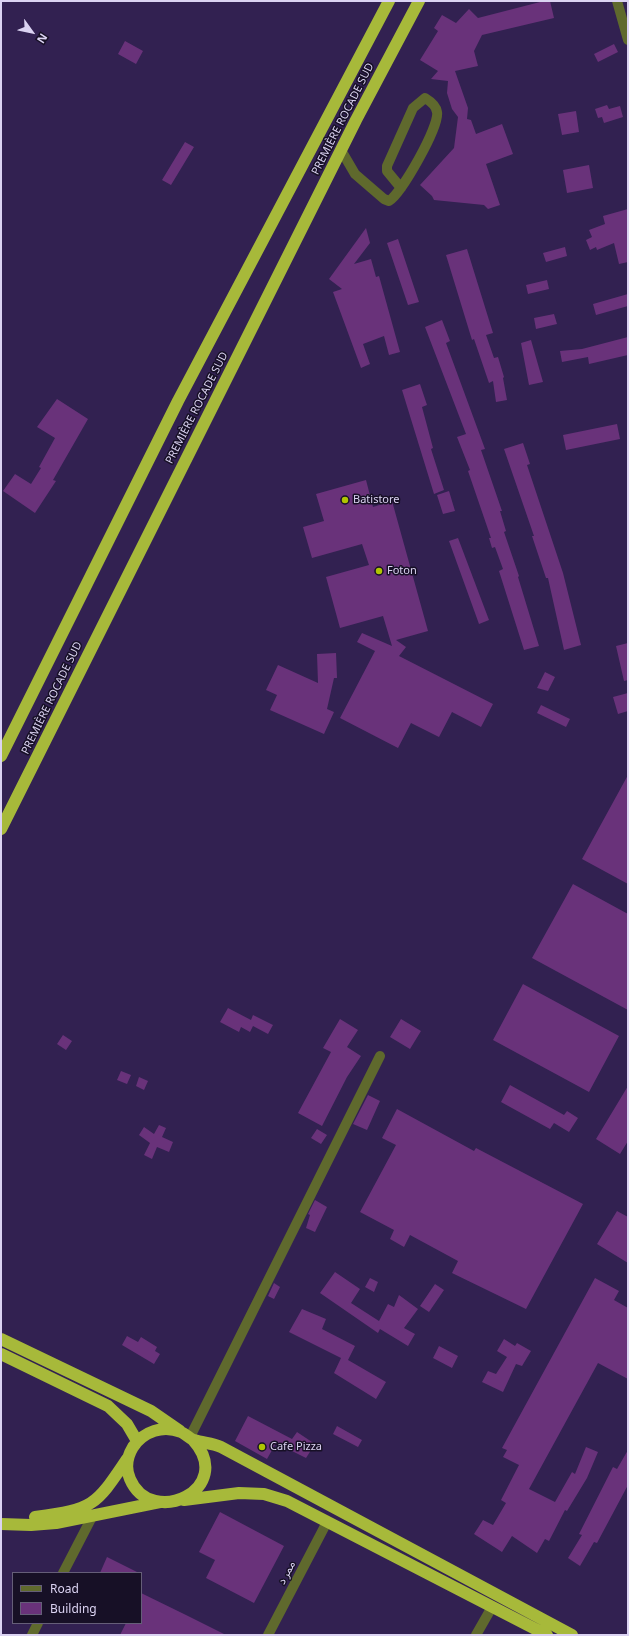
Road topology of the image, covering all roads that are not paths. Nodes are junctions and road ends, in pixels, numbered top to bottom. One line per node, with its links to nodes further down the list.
1 (389, 1): 7 (highway, PREMIÈRE ROCADE SUD)
2 (419, 1): 5 (highway, PREMIÈRE ROCADE SUD)
3 (617, 1): 4 (lane)
4 (628, 40)
5 (341, 150): 6 (lane); 9 (highway, PREMIÈRE ROCADE SUD)
6 (401, 188): 6 (lane)
7 (4, 748): 8 (highway, PREMIÈRE ROCADE SUD)
8 (1, 756)
9 (1, 829)
10 (380, 1056): 13 (lane)
11 (1, 1339): 13 (highway)
12 (1, 1354): 14 (highway)
13 (189, 1437): 14 (highway); 16 (highway); 29 (highway)
14 (137, 1441): 15 (highway)
15 (128, 1459): 17 (highway); 18 (highway)
16 (179, 1500): 17 (highway); 20 (highway)
17 (161, 1502): 19 (highway)
18 (1, 1515)
19 (92, 1517): 21 (highway); 22 (lane)
20 (327, 1522): 23 (highway); 26 (lane, ممر د)
21 (1, 1524)
22 (64, 1572)
23 (492, 1607): 27 (lane); 28 (highway)
24 (38, 1624): 25 (lane)
25 (32, 1635)
26 (268, 1635)
27 (476, 1635)
28 (547, 1635)
29 (572, 1635)

